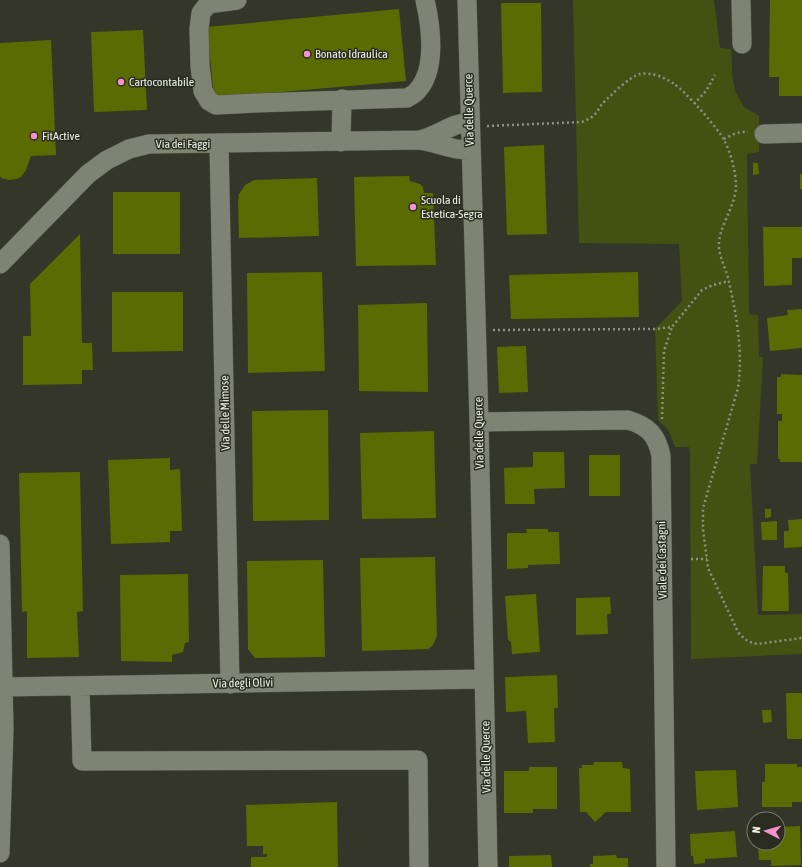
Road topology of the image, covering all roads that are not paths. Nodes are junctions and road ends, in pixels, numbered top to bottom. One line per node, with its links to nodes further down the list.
1 (237, 0): 6 (street)
2 (424, 0): 6 (street)
3 (467, 0): 7 (street, Via delle Querce)
4 (741, 0): 5 (street)
5 (742, 44)
6 (342, 100): 11 (street)
7 (476, 124): 10 (street, Via dei Faggi); 13 (street, Via delle Querce)
8 (802, 133): 9 (street)
9 (764, 134)
10 (412, 140): 11 (street, Via dei Faggi); 13 (street, Via dei Faggi)
11 (341, 142): 12 (street, Via dei Faggi)
12 (219, 143): 14 (street, Via dei Faggi); 18 (street, Via delle Mimose)
13 (470, 150): 15 (street, Via delle Querce)
14 (0, 264)
15 (479, 422): 17 (street, Via delle Querce); 24 (street, Viale dei Castagni)
16 (0, 544): 20 (street)
17 (484, 679): 18 (street, Via degli Olivi); 23 (street, Via delle Querce)
18 (230, 684): 19 (street, Via degli Olivi)
19 (80, 686): 20 (street, Via degli Olivi); 22 (street)
20 (3, 687): 21 (street)
21 (0, 854)
22 (419, 867)
23 (488, 867)
24 (666, 867)

